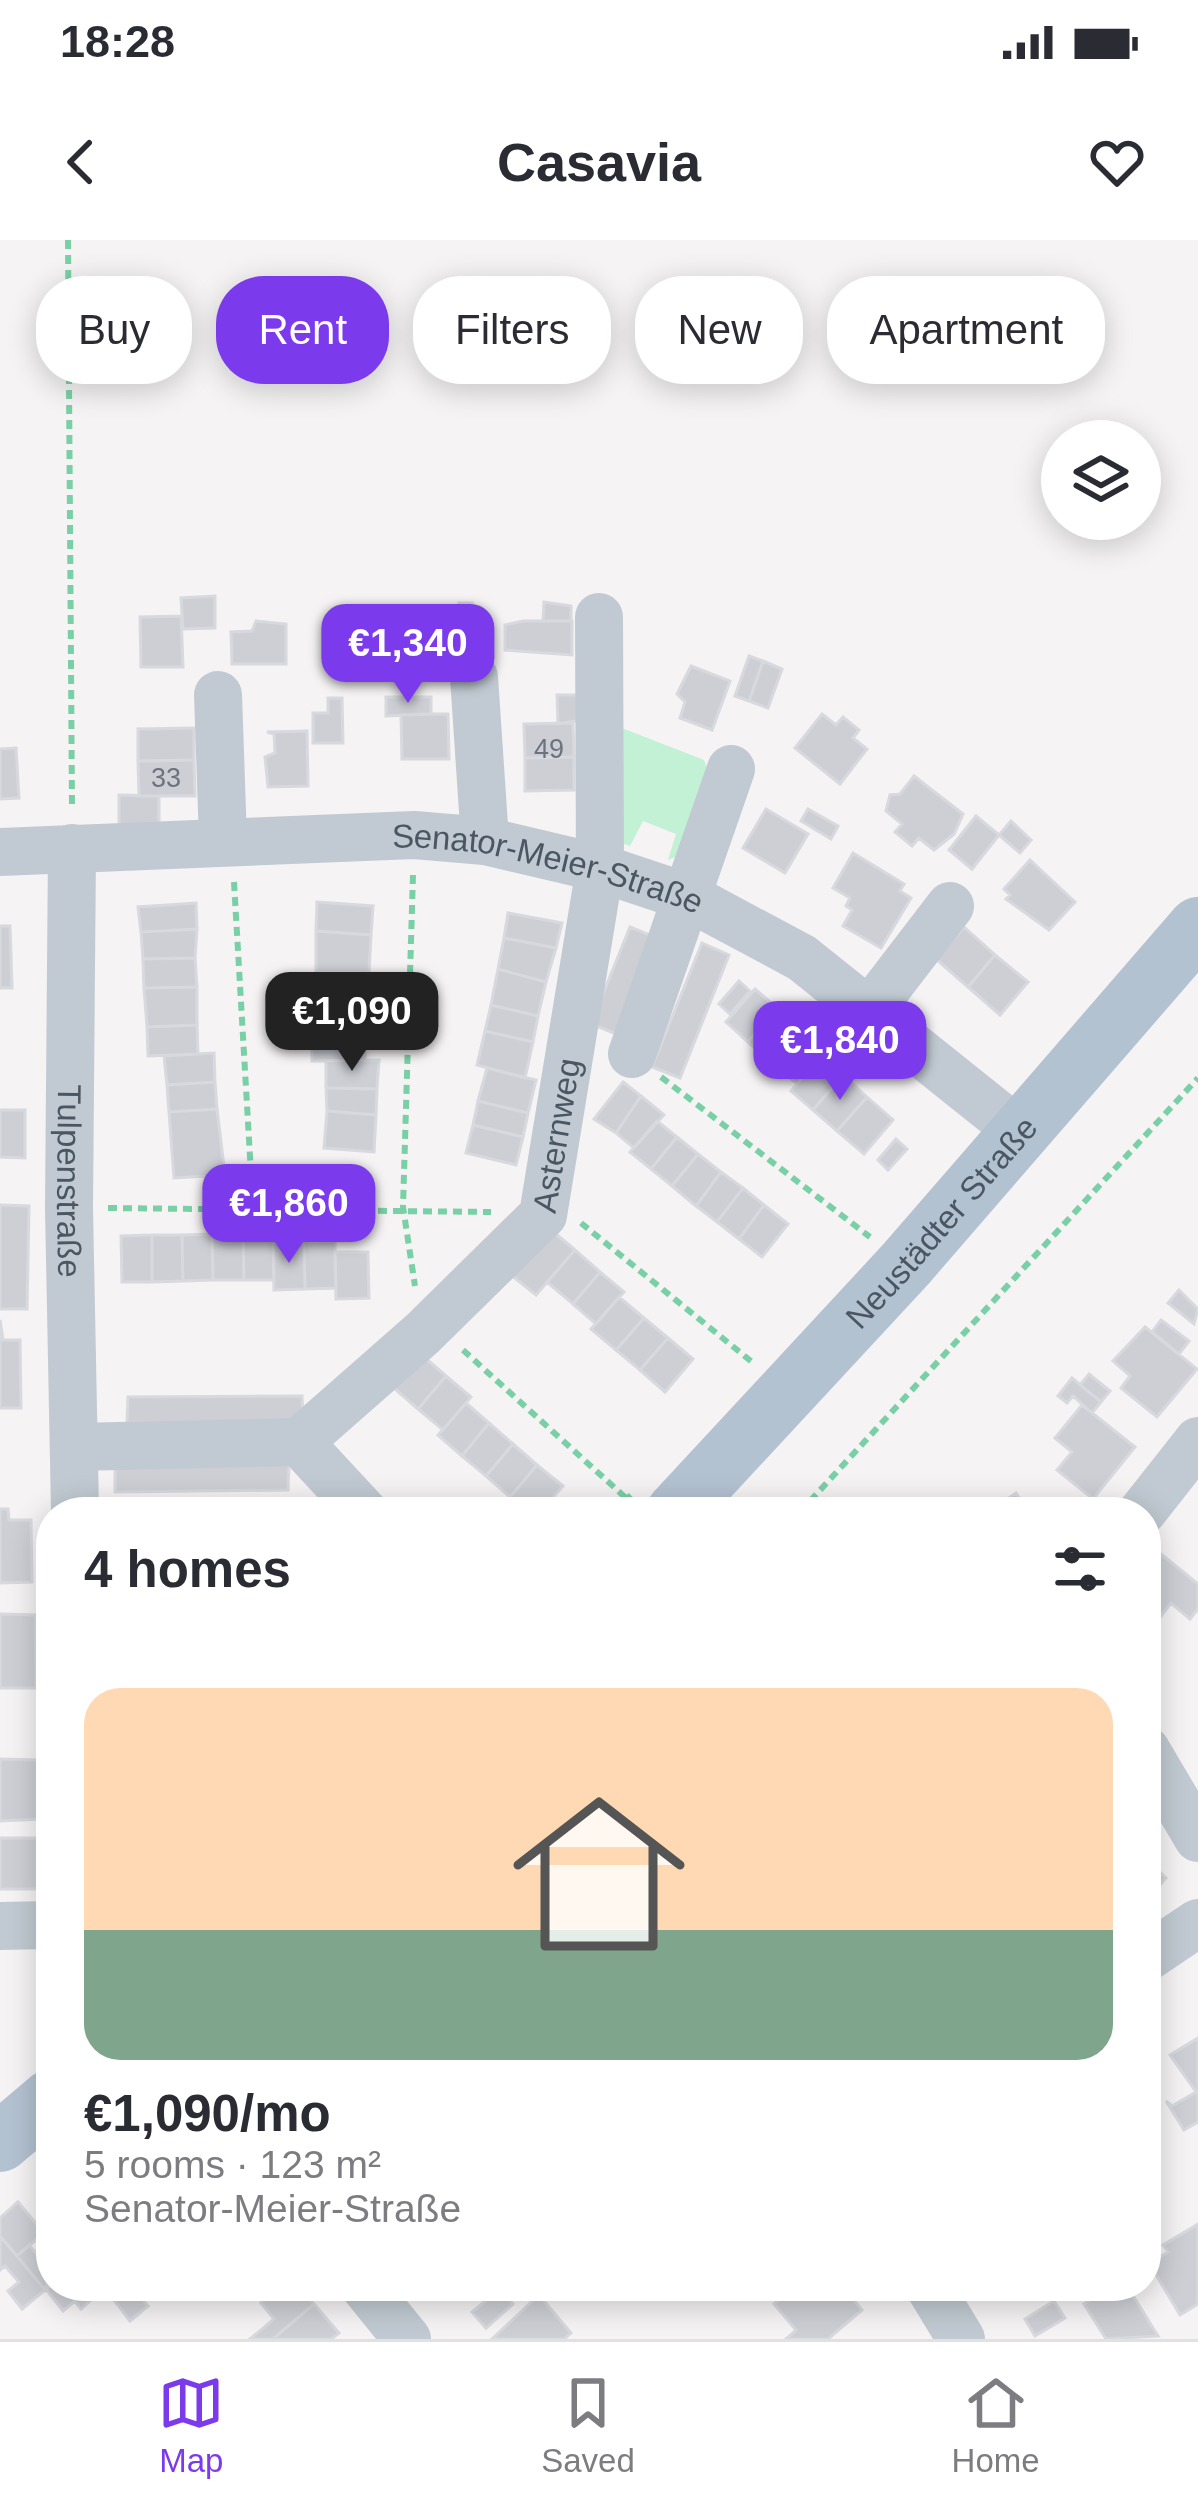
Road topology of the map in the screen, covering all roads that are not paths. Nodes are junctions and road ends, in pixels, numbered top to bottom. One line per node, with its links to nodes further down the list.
1 (599, 616): 9 (street, Asternweg)
2 (474, 677): 6 (street)
3 (218, 695): 5 (street)
4 (731, 770): 10 (street)
5 (228, 840): 6 (street, Senator-Meier-Straße); 7 (street, Senator-Meier-Straße)
6 (485, 841): 9 (street, Senator-Meier-Straße)
7 (72, 848): 8 (street, Senator-Meier-Straße); 18 (street, Tulpenstraße)
8 (0, 852)
9 (600, 868): 10 (street, Senator-Meier-Straße); 17 (street, Asternweg)
10 (690, 898): 13 (street, Senator-Meier-Straße); 14 (street)
11 (950, 906): 13 (street)
12 (1198, 927): 15 (main road, Neustädter Straße)
13 (871, 1009): 15 (street, Senator-Meier-Straße)
14 (632, 1054)
15 (1021, 1133): 21 (main road, Neustädter Straße)
16 (1198, 1441): 22 (street)
17 (298, 1442): 18 (street); 20 (street)
18 (74, 1448): 19 (street, Tulpenstraße)
19 (75, 1497)
20 (350, 1497)
21 (690, 1497)
22 (1154, 1497)
23 (1161, 1775): 24 (street)
24 (1198, 1838)
25 (1198, 1923): 28 (street)
26 (36, 1925): 27 (street)
27 (0, 1926)
28 (1161, 1948)
29 (36, 2112): 30 (main road)
30 (0, 2142)
31 (376, 2301): 33 (street)
32 (938, 2301): 34 (street)
33 (407, 2339)
34 (961, 2339)

